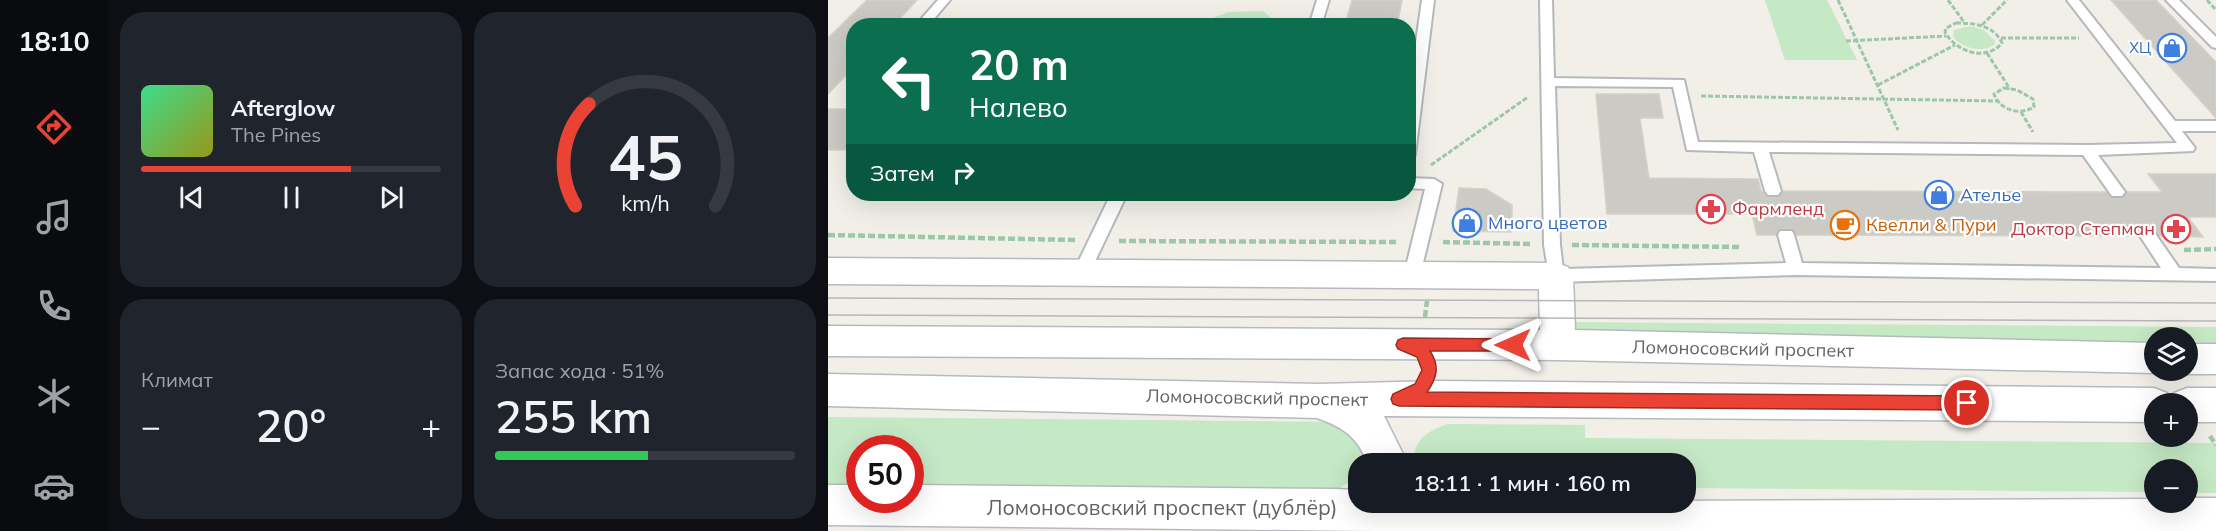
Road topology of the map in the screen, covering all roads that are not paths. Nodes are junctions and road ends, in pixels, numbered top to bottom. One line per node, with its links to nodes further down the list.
1 (944, 0): 7 (lane)
2 (1323, 0): 8 (lane)
3 (1428, 0): 11 (lane)
4 (1546, 0): 10 (lane)
5 (2073, 0): 12 (lane)
6 (2172, 0): 9 (lane)
7 (928, 18)
8 (1317, 18)
9 (2216, 44)
10 (1548, 82): 14 (lane); 22 (lane)
11 (1416, 93)
12 (2171, 126): 13 (lane); 15 (lane)
13 (2216, 126)
14 (1760, 148): 15 (lane); 17 (lane)
15 (2086, 150): 18 (lane)
16 (1416, 183): 26 (lane)
17 (1773, 191)
18 (2117, 192)
19 (1116, 201): 25 (lane)
20 (2148, 236): 28 (lane)
21 (1788, 242): 23 (lane)
22 (1554, 260): 23 (lane); 26 (main road); 31 (main road)
23 (1796, 269): 28 (lane)
24 (828, 271): 25 (main road)
25 (1081, 273): 26 (main road)
26 (1412, 275)
27 (2216, 275): 28 (lane)
28 (2176, 276)
29 (828, 341): 30 (main road, Ломоносовский проспект)
30 (1403, 345): 31 (main road, Ломоносовский проспект); 36 (main road)
31 (1558, 345): 32 (main road, Ломоносовский проспект)
32 (2144, 358)
33 (2198, 359): 34 (main road)
34 (2216, 359)
35 (828, 390): 37 (main road, Ломоносовский проспект)
36 (1399, 399): 37 (main road, Ломоносовский проспект); 38 (main road, Ломоносовский проспект)
37 (1318, 401): 41 (main road)
38 (2144, 405)
39 (2198, 405): 40 (main road)
40 (2216, 405)
41 (1384, 453)
42 (828, 505): 45 (main road, Ломоносовский проспект (дублёр))
43 (1383, 515): 45 (main road, Ломоносовский проспект (дублёр)); 46 (main road, Ломоносовский проспект (дублёр))
44 (2216, 519): 46 (main road, Ломоносовский проспект (дублёр))
45 (1087, 520)
46 (1552, 525)

